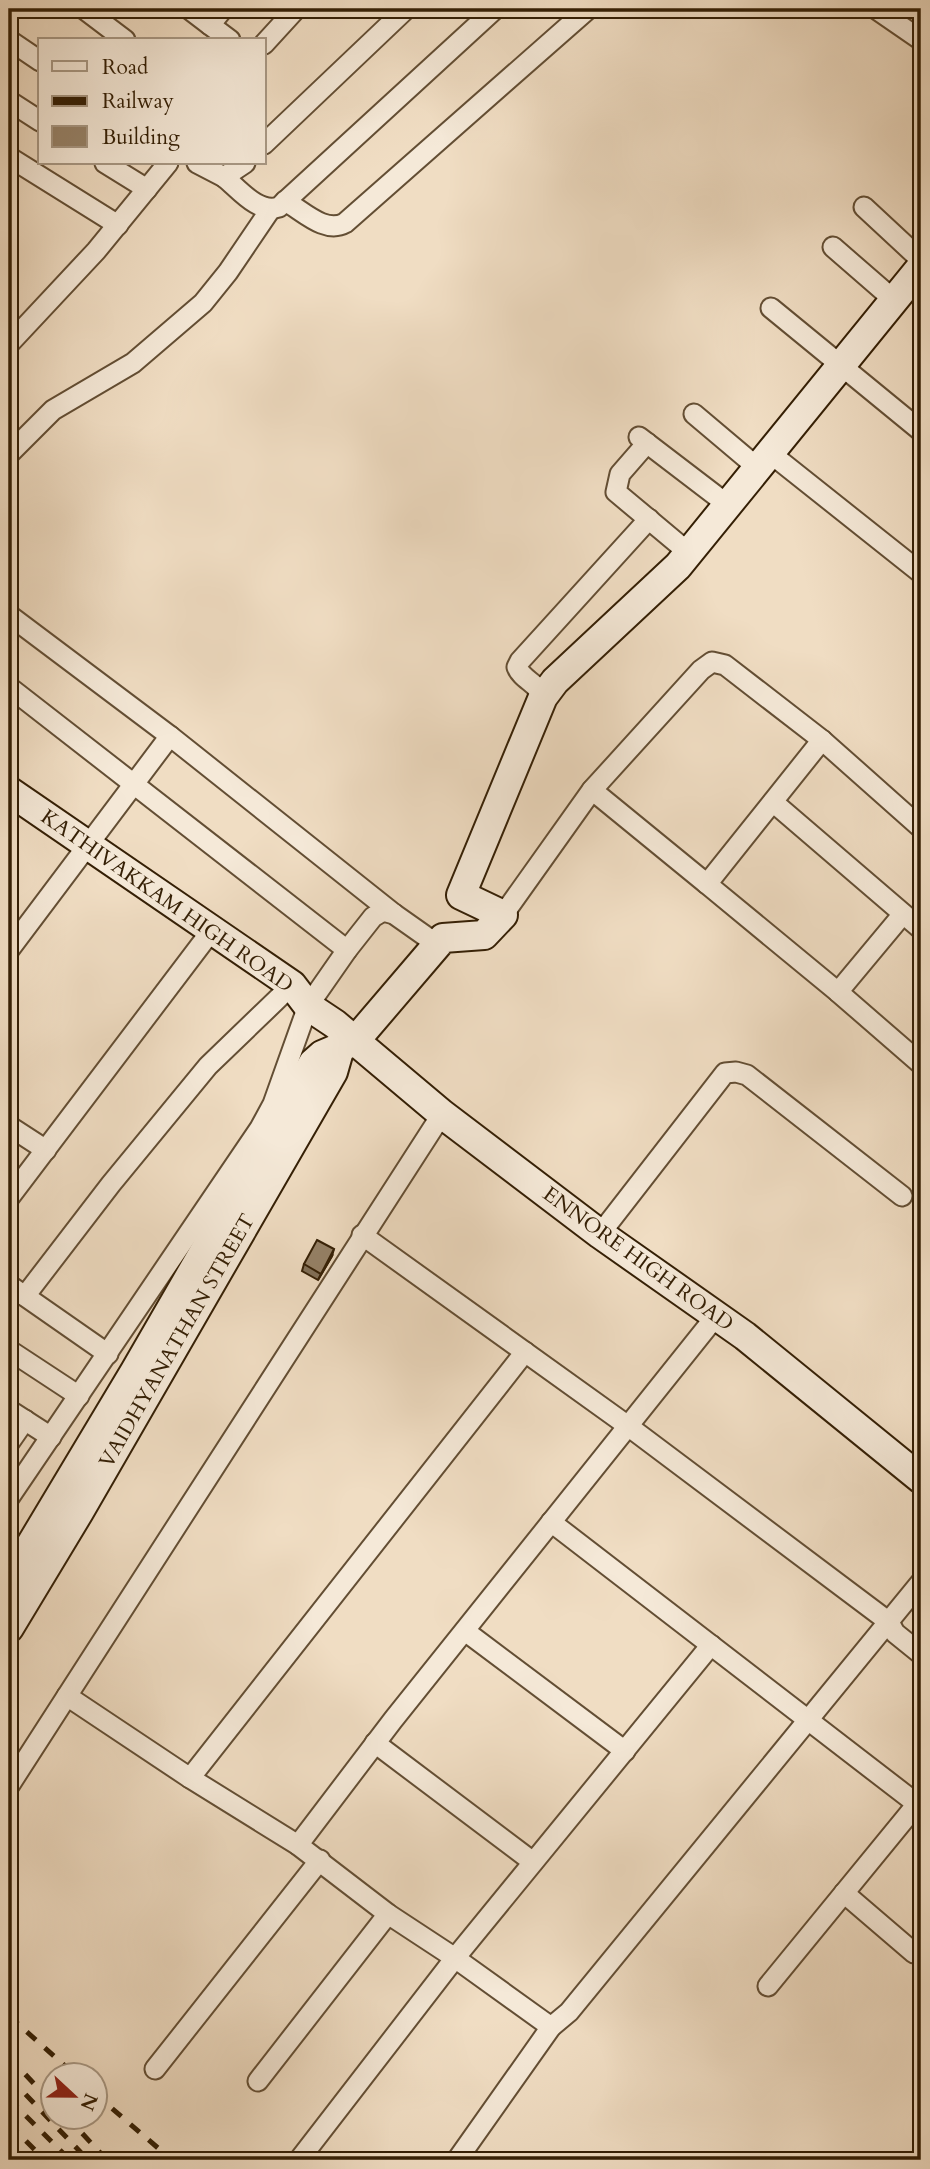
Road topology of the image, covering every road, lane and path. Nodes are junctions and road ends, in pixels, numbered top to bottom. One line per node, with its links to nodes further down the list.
1 (84, 9): 10 (street)
2 (189, 9): 9 (street)
3 (223, 9): 9 (street)
4 (296, 9): 14 (street)
5 (406, 9): 18 (street)
6 (495, 9): 26 (street)
7 (588, 9): 26 (street)
8 (876, 9): 13 (street)
9 (210, 25): 11 (street)
10 (122, 38)
11 (227, 38)
12 (9, 40): 15 (street)
13 (921, 40)
14 (266, 42)
15 (38, 60)
16 (9, 101): 17 (street)
17 (38, 120)
18 (266, 142)
19 (9, 158): 28 (street)
20 (107, 164): 25 (street)
21 (167, 164): 25 (street)
22 (199, 164): 24 (street)
23 (243, 164): 24 (street)
24 (225, 177): 26 (street)
25 (146, 189): 28 (street)
26 (278, 205): 38 (street)
27 (864, 207): 30 (street)
28 (118, 225): 34 (street)
29 (833, 247): 32 (street)
30 (921, 260)
31 (921, 267): 32 (main road)
32 (894, 300): 35 (main road)
33 (771, 308): 35 (street)
34 (9, 344)
35 (842, 365): 37 (street); 39 (main road)
36 (694, 414): 39 (street)
37 (921, 431)
38 (9, 454)
39 (764, 460): 40 (main road); 43 (street)
40 (728, 505): 41 (street); 42 (main road)
41 (649, 519): 42 (street); 46 (street)
42 (689, 553): 46 (main road)
43 (921, 573)
44 (9, 615): 47 (street)
45 (9, 687): 49 (street)
46 (543, 697): 58 (main road)
47 (170, 736): 49 (street); 56 (street)
48 (822, 740): 50 (street); 52 (street); 53 (street)
49 (132, 785): 54 (street); 63 (street)
50 (592, 790): 55 (street); 58 (street)
51 (9, 791): 54 (main road, KATHIVAKKAM HIGH ROAD)
52 (773, 802): 55 (street); 57 (street)
53 (921, 828)
54 (89, 846): 60 (main road, KATHIVAKKAM HIGH ROAD); 62 (street)
55 (707, 884): 64 (street)
56 (394, 914): 61 (street); 63 (street)
57 (903, 914): 59 (street); 64 (street)
58 (503, 915): 61 (main road)
59 (921, 929)
60 (212, 930): 65 (main road, KATHIVAKKAM HIGH ROAD); 70 (street)
61 (438, 945): 66 (main road)
62 (9, 950)
63 (347, 950): 65 (street)
64 (838, 992): 67 (street)
65 (300, 995): 66 (main road, KATHIVAKKAM HIGH ROAD); 75 (street); 79 (street)
66 (346, 1046): 68 (main road, ENNORE HIGH ROAD); 88 (main road, VAIDHYANATHAN STREET); 91 (main road, VAIDHYANATHAN STREET)
67 (921, 1064)
68 (442, 1114): 73 (main road, ENNORE HIGH ROAD); 74 (street)
69 (9, 1126): 70 (street)
70 (46, 1150): 72 (street)
71 (902, 1196): 73 (street)
72 (9, 1198)
73 (600, 1234): 76 (main road, ENNORE HIGH ROAD)
74 (362, 1236): 78 (street); 95 (street)
75 (17, 1291): 79 (street)
76 (716, 1316): 82 (street); 85 (main road, ENNORE HIGH ROAD)
77 (9, 1350): 80 (street)
78 (525, 1352): 82 (street); 99 (street)
79 (108, 1354): 80 (street)
80 (79, 1396): 83 (street)
81 (17, 1415): 83 (street); 84 (street)
82 (628, 1426): 87 (street); 90 (street)
83 (51, 1437): 86 (street)
84 (9, 1443)
85 (921, 1479)
86 (9, 1498)
87 (551, 1522): 92 (street); 93 (street)
88 (9, 1581)
89 (921, 1582): 90 (street)
90 (888, 1622): 94 (street); 96 (street)
91 (9, 1628)
92 (465, 1631): 97 (street); 98 (street)
93 (711, 1645): 96 (street); 98 (street)
94 (921, 1654)
95 (67, 1696): 99 (street); 100 (street)
96 (808, 1720): 101 (street); 110 (street)
97 (375, 1743): 102 (street); 104 (street)
98 (625, 1751): 104 (street)
99 (190, 1778): 102 (street)
100 (9, 1786)
101 (919, 1805): 105 (street)
102 (298, 1844): 103 (street)
103 (320, 1860): 106 (street); 111 (street)
104 (533, 1862): 108 (street)
105 (844, 1893): 107 (street); 109 (street)
106 (388, 1914): 108 (street); 112 (street)
107 (914, 1953)
108 (456, 1958): 110 (street); 113 (street)
109 (768, 1986)
110 (551, 2027): 114 (street)
111 (155, 2069)
112 (258, 2081)
113 (299, 2160)
114 (457, 2160)

